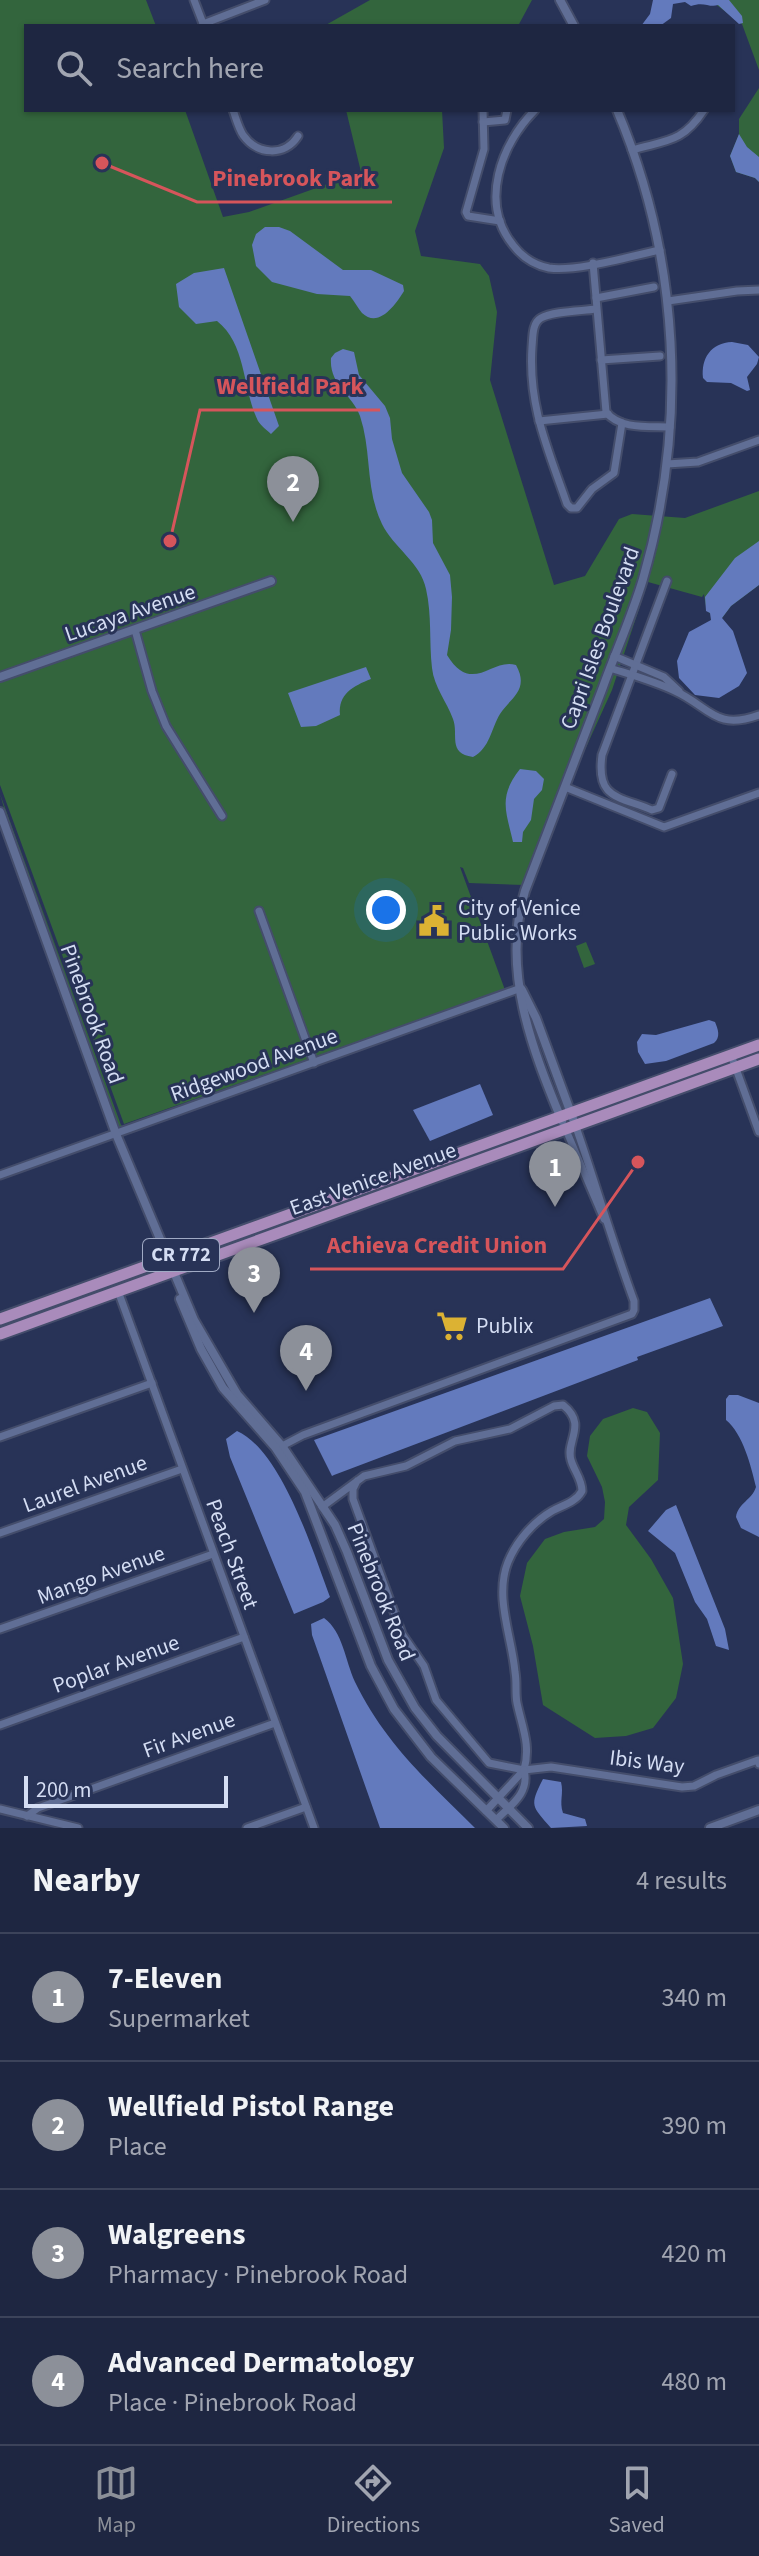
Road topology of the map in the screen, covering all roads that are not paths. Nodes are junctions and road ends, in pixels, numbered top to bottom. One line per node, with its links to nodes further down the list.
1 (194, 0): 4 (street)
2 (265, 0): 5 (street)
3 (560, 0): 6 (street)
4 (204, 24)
5 (206, 24)
6 (573, 24)
7 (234, 112): 15 (street)
8 (483, 112): 13 (street)
9 (533, 112): 14 (street)
10 (618, 112): 16 (street, Capri Isles Boulevard)
11 (703, 112): 16 (street)
12 (507, 114): 13 (street); 14 (street)
13 (483, 122): 17 (street)
14 (518, 129): 17 (street)
15 (298, 136)
16 (632, 150): 18 (street, Capri Isles Boulevard)
17 (500, 221): 19 (street)
18 (660, 250): 19 (street); 23 (street, Capri Isles Boulevard)
19 (593, 263): 22 (street)
20 (654, 287): 22 (street)
21 (759, 290): 23 (street)
22 (596, 298): 24 (street)
23 (668, 301): 30 (street, Capri Isles Boulevard)
24 (596, 309): 26 (street); 28 (street)
25 (660, 356): 26 (street)
26 (601, 360): 27 (street)
27 (608, 414): 28 (street); 29 (street)
28 (539, 421): 29 (street)
29 (622, 423): 30 (street)
30 (670, 427): 32 (street, Capri Isles Boulevard)
31 (759, 440): 32 (street)
32 (667, 464): 36 (street, Capri Isles Boulevard)
33 (271, 581): 35 (street, Lucaya Avenue)
34 (667, 581): 37 (street)
35 (135, 630): 40 (street, Lucaya Avenue); 47 (street)
36 (614, 656): 37 (street); 38 (street, Capri Isles Boulevard)
37 (636, 665): 39 (street); 41 (street)
38 (610, 668): 39 (street); 44 (street, Capri Isles Boulevard)
39 (631, 675): 41 (street); 43 (street)
40 (0, 677)
41 (680, 693): 42 (street)
42 (759, 715)
43 (672, 774)
44 (565, 787): 45 (street); 49 (street, Capri Isles Boulevard)
45 (759, 793)
46 (0, 812): 58 (street, Pinebrook Road)
47 (222, 816)
48 (259, 911): 53 (street)
49 (521, 988): 53 (street, Ridgewood Avenue); 55 (street, Capri Isles Boulevard)
50 (759, 1045): 51 (main road, East Venice Avenue / CR 772)
51 (731, 1055): 54 (street); 55 (main road, East Venice Avenue / CR 772)
52 (759, 1059): 54 (main road, East Venice Avenue / CR 772)
53 (314, 1063): 58 (street, Ridgewood Avenue)
54 (735, 1068): 56 (main road, East Venice Avenue / CR 772); 57 (street)
55 (566, 1115): 56 (street, Capri Isles Boulevard); 59 (main road, East Venice Avenue / CR 772)
56 (571, 1129): 62 (main road, East Venice Avenue / CR 772); 72 (street)
57 (759, 1132)
58 (116, 1134): 60 (street, Ridgewood Avenue); 64 (street, Pinebrook Road)
59 (434, 1163): 61 (main road, East Venice Avenue / CR 772); 62 (main road)
60 (0, 1175)
61 (362, 1189): 63 (main road); 64 (main road, East Venice Avenue / CR 772)
62 (359, 1205): 63 (main road, East Venice Avenue / CR 772)
63 (305, 1224): 65 (main road, East Venice Avenue / CR 772)
64 (169, 1259): 65 (street, Pinebrook Road); 67 (main road, East Venice Avenue / CR 772)
65 (174, 1272): 66 (main road, East Venice Avenue / CR 772); 69 (street, Pinebrook Road)
66 (118, 1291): 68 (main road, East Venice Avenue / CR 772); 70 (street, Peach Street)
67 (0, 1319)
68 (0, 1334)
69 (204, 1347): 72 (street, Pinebrook Road); 91 (street, Pinebrook Road)
70 (152, 1383): 71 (street); 73 (street, Peach Street)
71 (0, 1437)
72 (282, 1446): 77 (street, Pinebrook Road)
73 (182, 1469): 78 (street, Laurel Avenue); 79 (street, Peach Street)
74 (357, 1481): 75 (street); 76 (street); 85 (street)
75 (341, 1494): 76 (street); 77 (street)
76 (353, 1499): 85 (street, Ibis Way)
77 (322, 1507): 86 (street, Pinebrook Road)
78 (0, 1533)
79 (213, 1554): 80 (street, Mango Avenue); 81 (street, Peach Street)
80 (0, 1629)
81 (244, 1637): 82 (street, Peach Street); 83 (street, Poplar Avenue)
82 (275, 1723): 87 (street, Peach Street); 92 (street, Fir Avenue)
83 (0, 1725)
84 (759, 1764): 85 (street, Ibis Way)
85 (524, 1770): 86 (street); 88 (street)
86 (499, 1798): 88 (street, Pinebrook Road); 91 (street)
87 (306, 1807): 95 (street); 96 (street, Peach Street)
88 (509, 1807): 93 (street); 98 (street, Pinebrook Road)
89 (0, 1809): 92 (street)
90 (759, 1810): 99 (street)
91 (486, 1811): 93 (street, Pinebrook Road)
92 (27, 1816): 94 (street)
93 (496, 1820): 97 (street, Pinebrook Road)
94 (78, 1828)
95 (247, 1828)
96 (314, 1828)
97 (504, 1828)
98 (528, 1828)
99 (710, 1828)

